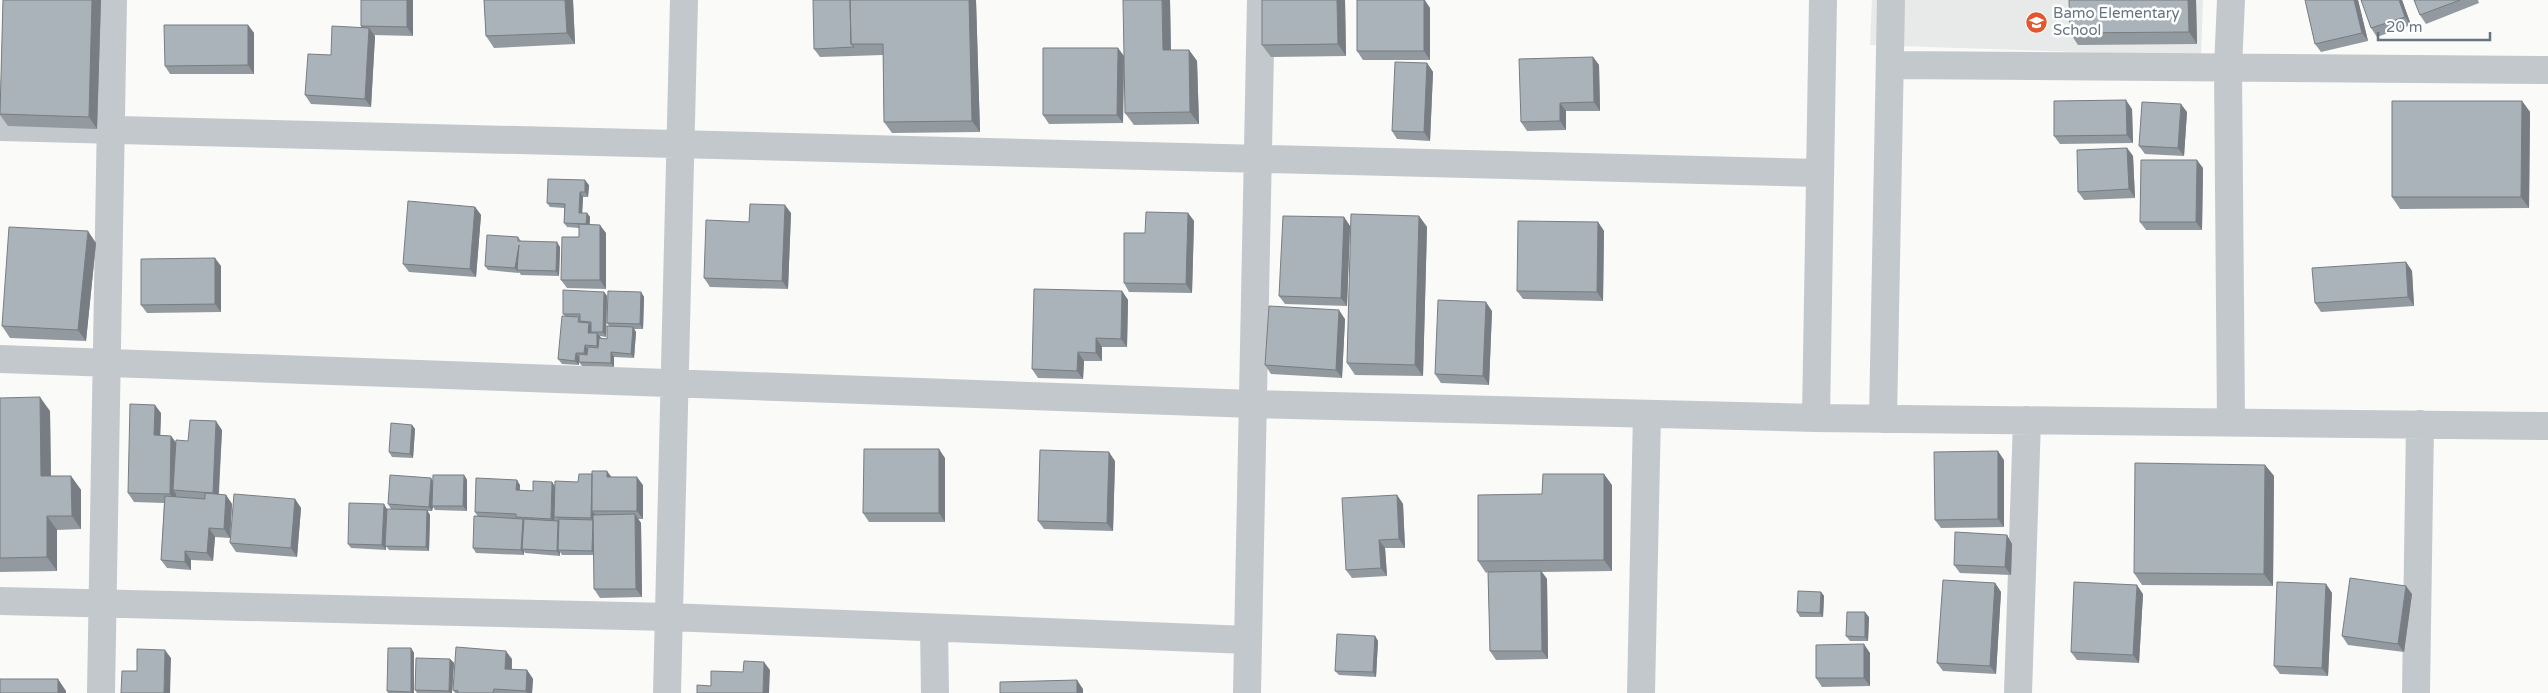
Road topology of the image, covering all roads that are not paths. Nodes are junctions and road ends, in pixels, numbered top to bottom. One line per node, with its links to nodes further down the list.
1 (113, 0): 11 (street)
2 (684, 0): 12 (street)
3 (1261, 0): 13 (street)
4 (1823, 0): 14 (street)
5 (1891, 0): 7 (street)
6 (2230, 0): 8 (street)
7 (1891, 65): 8 (street); 21 (street)
8 (2228, 68): 9 (street); 23 (street)
9 (2548, 70)
10 (0, 127): 11 (street)
11 (111, 130): 12 (street); 16 (street)
12 (681, 144): 13 (street); 17 (street)
13 (1258, 159): 14 (street); 18 (street)
14 (1820, 173): 20 (street)
15 (0, 359): 16 (street)
16 (107, 362): 17 (street); 27 (street)
17 (674, 385): 18 (street); 28 (street)
18 (1253, 404): 19 (street); 30 (street)
19 (1647, 414): 20 (street); 35 (street)
20 (1816, 418): 21 (street)
21 (1883, 419): 22 (street)
22 (2027, 420): 23 (street); 36 (street)
23 (2230, 422): 24 (street)
24 (2420, 424): 25 (street); 37 (street)
25 (2548, 426)
26 (0, 600): 27 (street)
27 (103, 602): 28 (street); 31 (street)
28 (669, 617): 29 (street); 32 (street)
29 (934, 628): 30 (street); 33 (street)
30 (1248, 640): 34 (street)
31 (101, 693)
32 (667, 693)
33 (935, 693)
34 (1247, 693)
35 (1641, 693)
36 (2018, 693)
37 (2416, 693)

